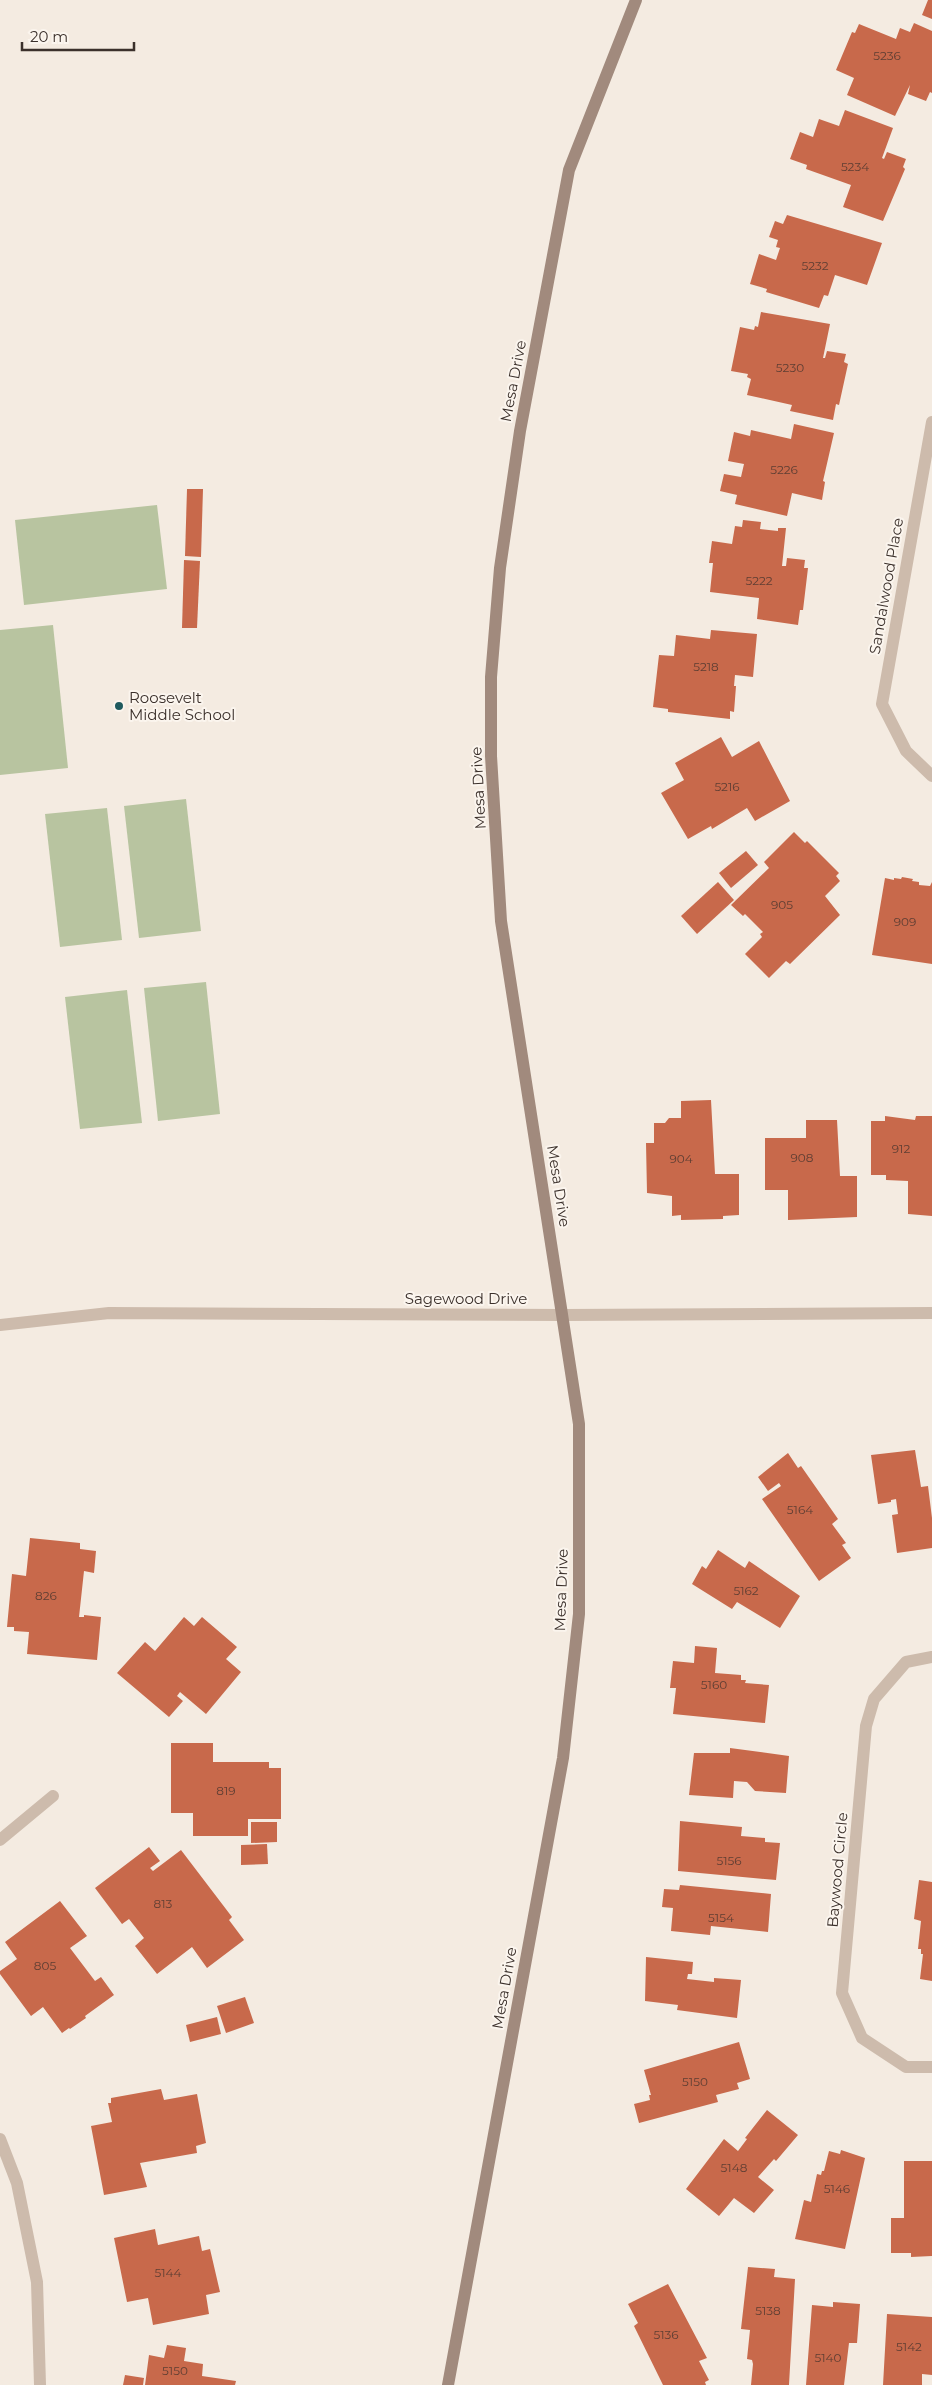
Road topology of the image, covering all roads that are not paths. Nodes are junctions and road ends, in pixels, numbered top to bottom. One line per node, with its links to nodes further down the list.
1 (636, 0): 5 (main road, Mesa Drive)
2 (932, 422): 3 (street, Sandalwood Place)
3 (932, 776)
4 (932, 1313): 5 (street, Sagewood Drive)
5 (563, 1315): 6 (street, Sagewood Drive); 13 (main road, Mesa Drive)
6 (0, 1325)
7 (932, 1657): 10 (street, Baywood Circle)
8 (53, 1796): 9 (street)
9 (0, 1840)
10 (932, 2066)
11 (0, 2139): 12 (street)
12 (40, 2385)
13 (448, 2385)

